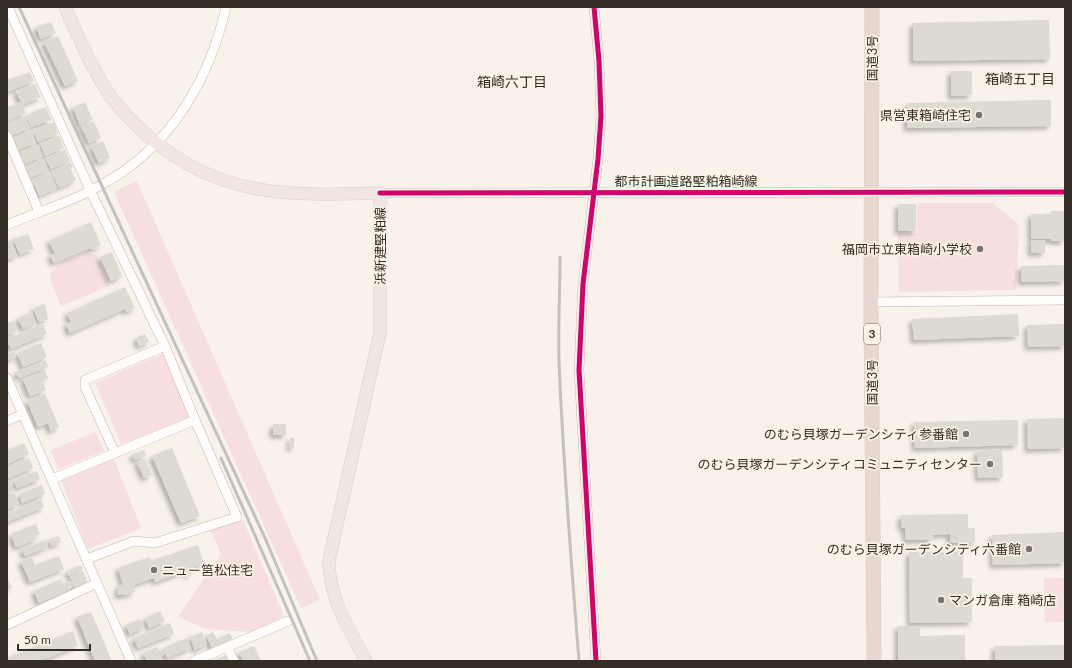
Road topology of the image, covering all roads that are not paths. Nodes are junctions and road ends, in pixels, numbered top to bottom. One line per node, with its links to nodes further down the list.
1 (8, 7): 8 (street)
2 (65, 7): 7 (main road, 浜新建堅粕線)
3 (226, 7): 7 (street)
4 (594, 7): 12 (street)
5 (872, 7): 9 (highway, 国道3号 / 3)
6 (7, 136): 13 (street)
7 (156, 143): 8 (street); 11 (main road, 浜新建堅粕線)
8 (90, 190): 13 (street); 17 (street)
9 (872, 192): 10 (street, 都市計画道路堅粕箱崎線); 12 (street, 都市計画道路堅粕箱崎線); 16 (highway, 国道3号 / 3)
10 (1065, 192)
11 (380, 193): 12 (street, 都市計画道路堅粕箱崎線); 32 (main road, 浜新建堅粕線)
12 (593, 193): 33 (street)
13 (39, 212): 14 (street)
14 (7, 225)
15 (1065, 300): 16 (street)
16 (871, 302): 34 (highway, 国道3号 / 3)
17 (165, 346): 20 (street); 22 (street)
18 (7, 378): 19 (street)
19 (23, 414): 21 (street); 23 (street)
20 (195, 420): 22 (street); 24 (street)
21 (7, 421)
22 (115, 453): 23 (street)
23 (52, 479): 24 (street)
24 (87, 559): 25 (street)
25 (97, 583): 27 (street); 29 (street)
26 (288, 621): 28 (street)
27 (7, 625)
28 (227, 647): 30 (street); 31 (street)
29 (131, 661)
30 (194, 661)
31 (234, 661)
32 (366, 661)
33 (596, 661)
34 (874, 661)

